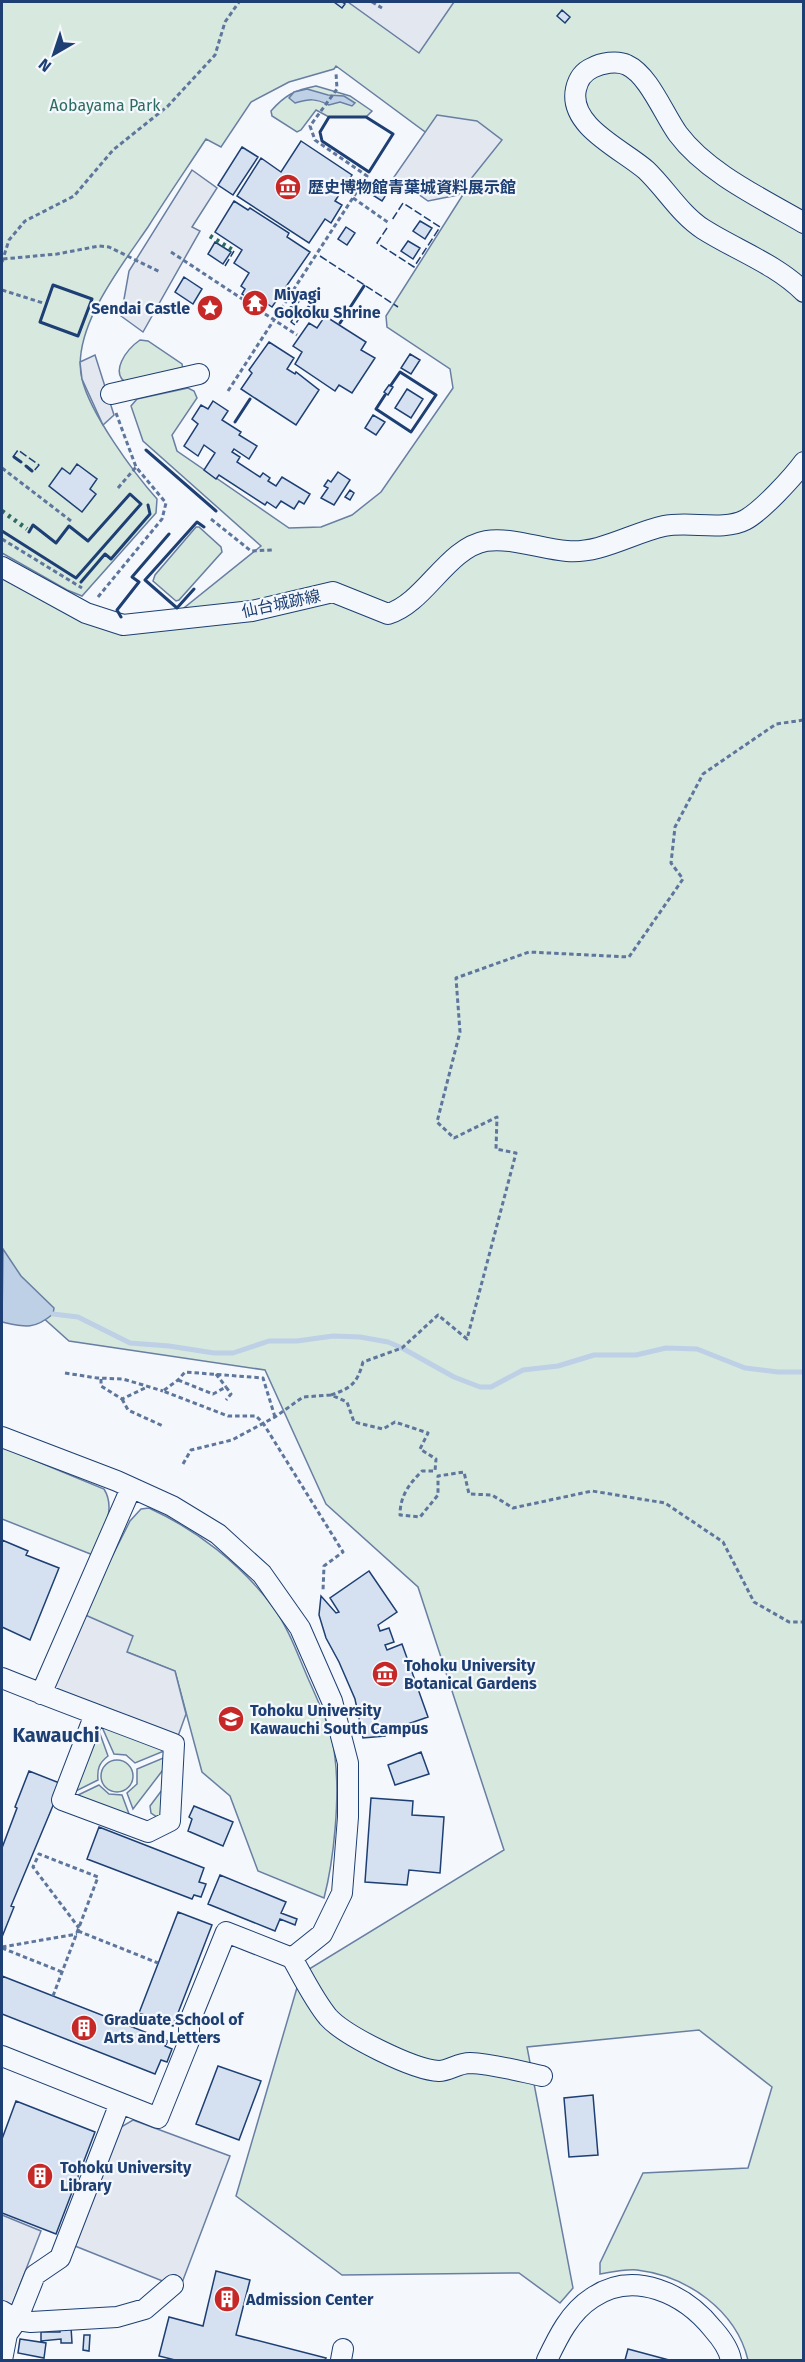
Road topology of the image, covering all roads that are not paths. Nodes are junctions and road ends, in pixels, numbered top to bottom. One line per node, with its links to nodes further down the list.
1 (804, 224): 2 (street)
2 (804, 292)
3 (199, 374): 4 (street)
4 (113, 404)
5 (804, 462): 6 (street, 仙台城跡線)
6 (2, 567)
7 (2, 1437): 8 (street)
8 (131, 1488): 10 (street); 12 (street)
9 (2, 1678): 10 (street)
10 (41, 1694): 11 (street)
11 (95, 1714): 11 (street)
12 (292, 1958): 14 (street); 15 (street)
13 (2, 2056): 15 (street)
14 (542, 2076)
15 (120, 2103): 17 (street)
16 (173, 2285): 17 (street)
17 (9, 2315): 18 (street)
18 (2, 2361)
19 (547, 2361): 20 (street)
20 (732, 2361)

